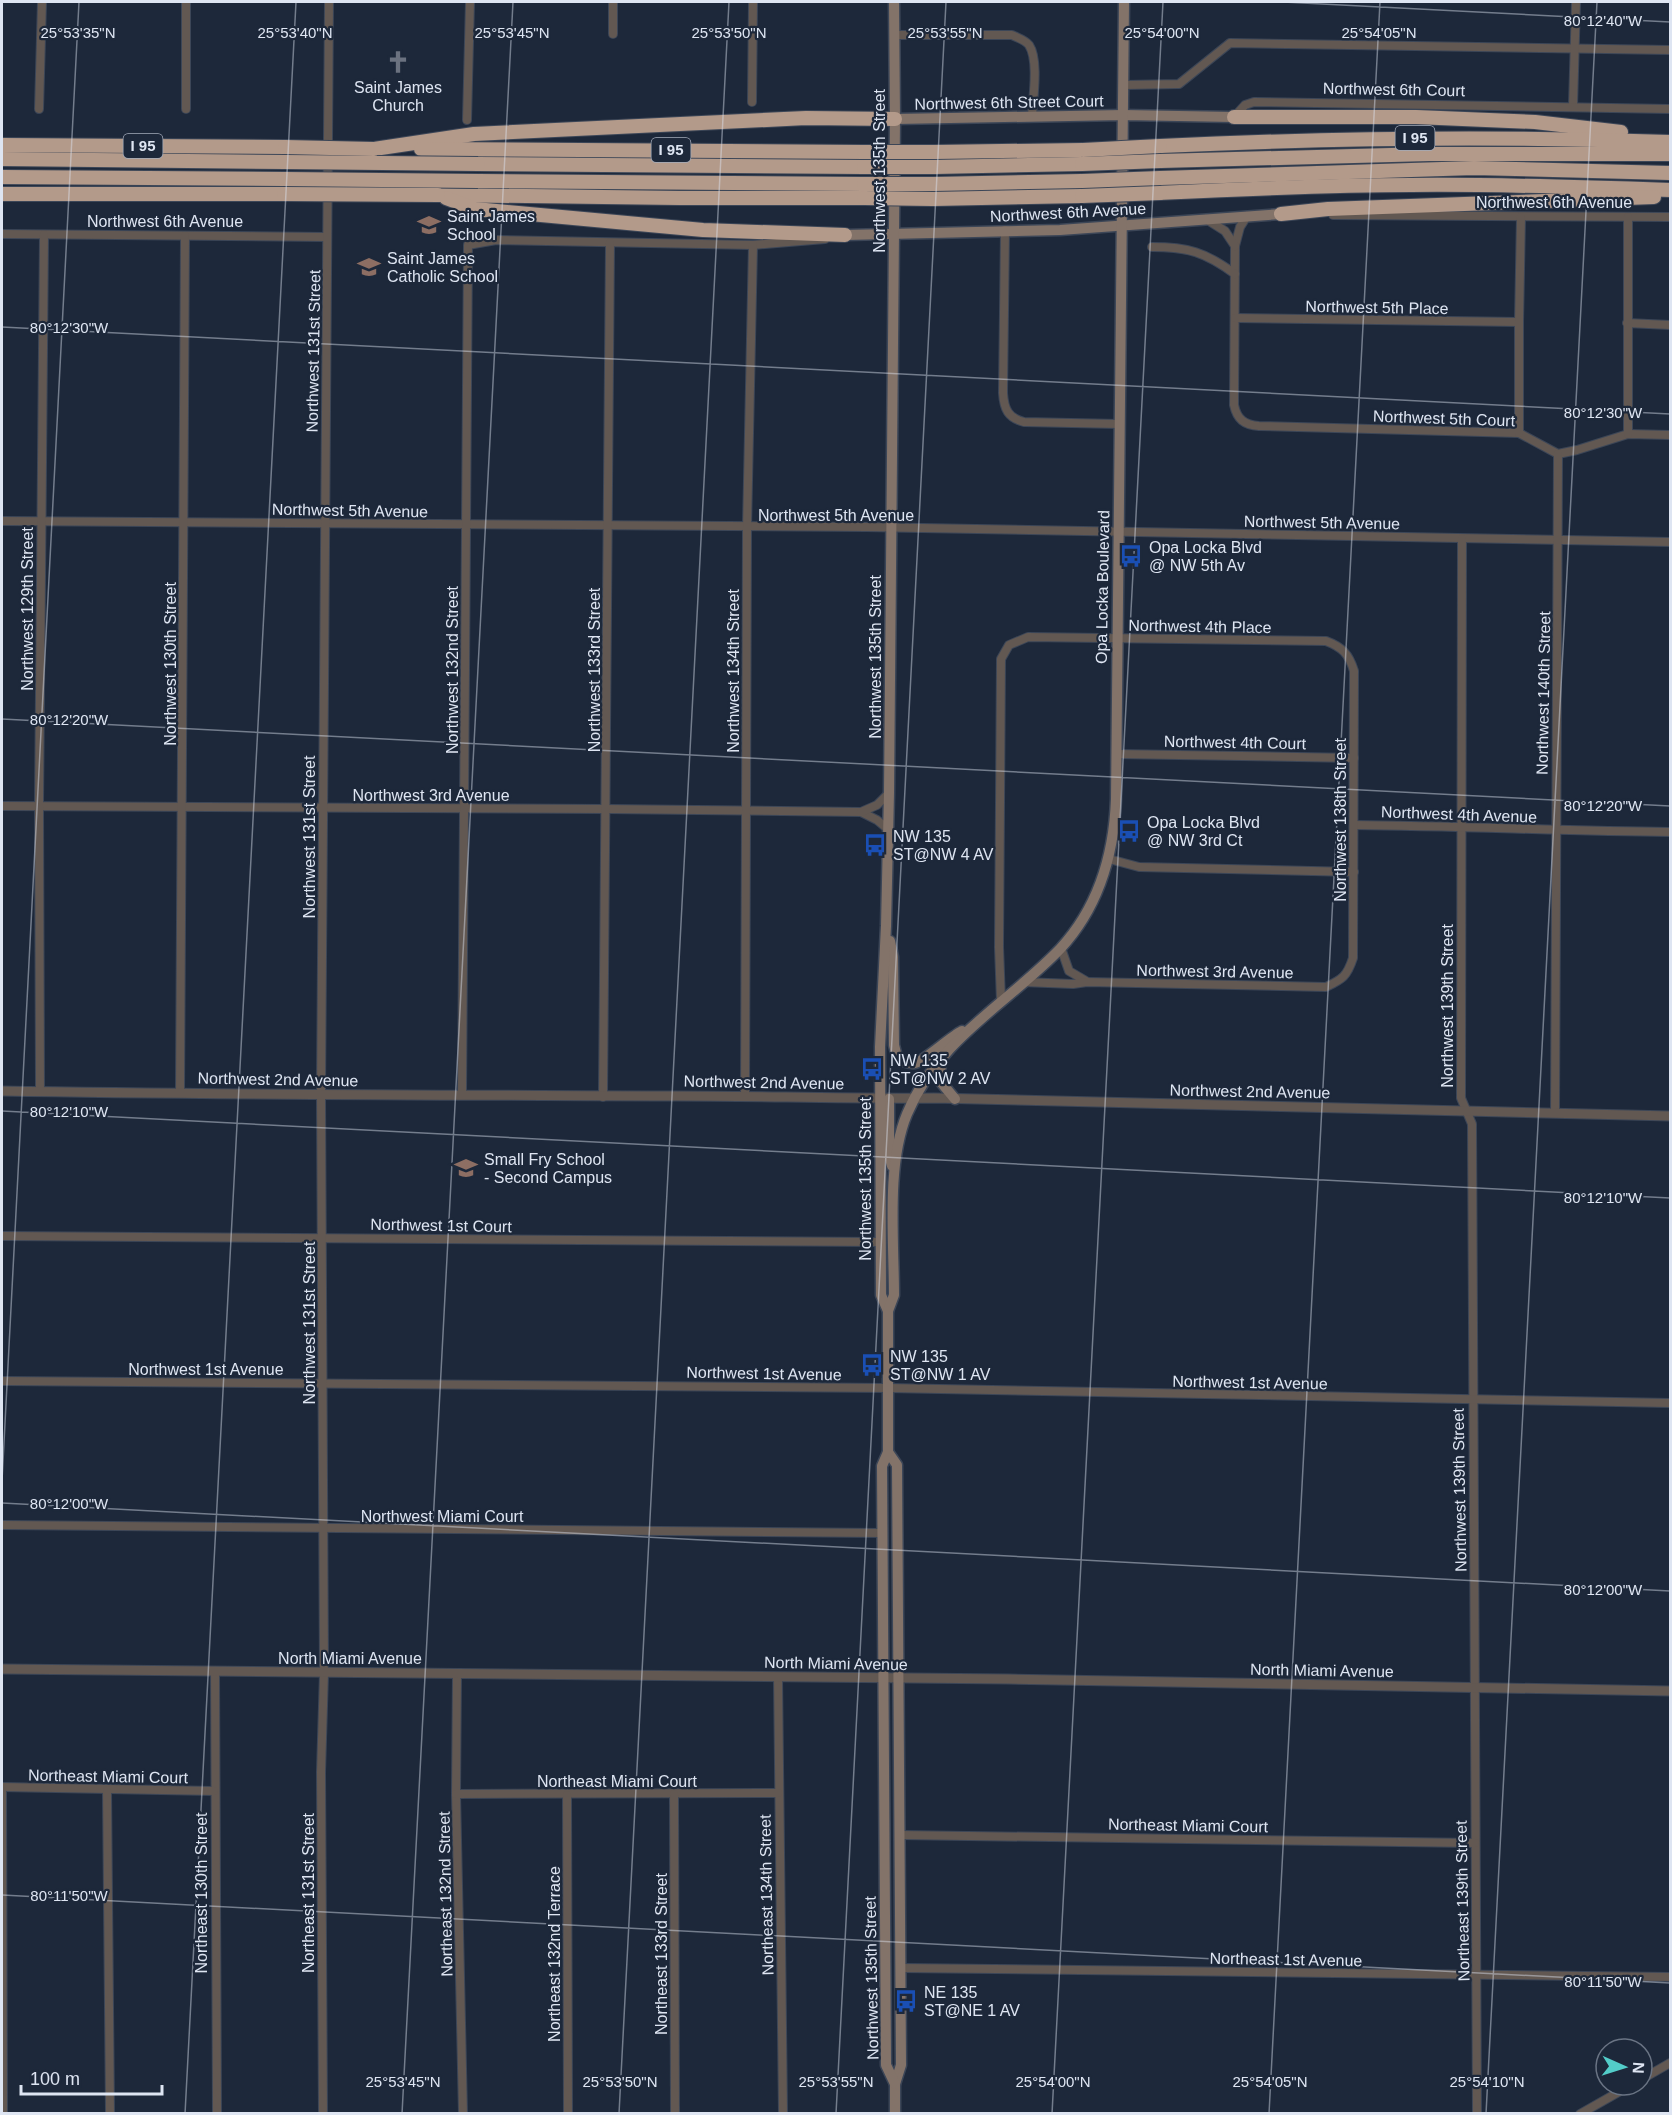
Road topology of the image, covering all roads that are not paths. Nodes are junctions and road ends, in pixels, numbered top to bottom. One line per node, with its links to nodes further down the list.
1 (42, 2): 17 (street)
2 (186, 2): 18 (street)
3 (329, 2): 49 (street, Northwest 131st Street)
4 (470, 2): 24 (street)
5 (613, 2): 10 (street)
6 (753, 2): 15 (street)
7 (894, 2): 11 (main road, Northwest 135th Street)
8 (1124, 2): 14 (main road, Opa Locka Boulevard)
9 (1576, 2): 12 (street)
10 (614, 34)
11 (894, 35): 21 (street); 23 (main road, Northwest 135th Street)
12 (1575, 49): 13 (street); 14 (street); 16 (street)
13 (1671, 50)
14 (1124, 85): 20 (main road, Opa Locka Boulevard)
15 (752, 102)
16 (1573, 106): 19 (street, Northwest 6th Court); 22 (street, Northwest 6th Court)
17 (39, 109)
18 (186, 109)
19 (1671, 110)
20 (1123, 115): 21 (main road, Northwest 6th Street Court); 22 (main road); 42 (main road, Opa Locka Boulevard)
21 (1032, 116): 23 (main road, Northwest 6th Street Court)
22 (1234, 117): 25 (highway)
23 (896, 118): 27 (highway); 45 (main road, Northwest 135th Street)
24 (467, 120)
25 (1671, 140): 27 (highway, I 95, bridge)
26 (2, 145): 27 (highway, I 95, bridge)
27 (374, 148)
28 (1671, 154): 29 (highway, bridge)
29 (2, 159)
30 (1671, 172): 31 (highway, bridge)
31 (2, 177)
32 (1671, 190): 35 (highway, bridge)
33 (3, 195): 35 (highway, bridge)
34 (1671, 196): 36 (highway)
35 (476, 202): 47 (highway)
36 (1281, 214): 37 (main road, Northwest 6th Avenue); 38 (street, Northwest 6th Avenue)
37 (1247, 216): 41 (main road, Northwest 6th Avenue); 53 (street)
38 (1521, 217): 39 (street, Northwest 6th Avenue); 57 (street)
39 (1628, 217): 40 (street, Northwest 6th Avenue); 58 (street)
40 (1671, 217)
41 (1206, 219): 42 (main road, Northwest 6th Avenue); 53 (street)
42 (1122, 226): 43 (main road, Northwest 6th Avenue); 60 (main road, Opa Locka Boulevard)
43 (1005, 230): 45 (main road, Northwest 6th Avenue); 60 (street)
44 (2, 234): 46 (street, Northwest 6th Avenue)
45 (894, 234): 47 (main road, Northwest 6th Avenue); 72 (main road, Northwest 135th Street)
46 (44, 235): 48 (street, Northwest 6th Avenue); 66 (street, Northwest 129th Street)
47 (845, 235): 52 (street, Northwest 6th Avenue)
48 (186, 236): 49 (street, Northwest 6th Avenue); 67 (street, Northwest 130th Street)
49 (327, 237): 68 (street, Northwest 131st Street)
50 (610, 243): 51 (street, Northwest 6th Avenue); 52 (street, Northwest 6th Avenue); 70 (street, Northwest 133rd Street)
51 (468, 245): 69 (street, Northwest 132nd Street)
52 (753, 246): 71 (street, Northwest 134th Street)
53 (1235, 246): 55 (street)
54 (1152, 247): 55 (street)
55 (1235, 274): 56 (street)
56 (1235, 318): 57 (street, Northwest 5th Place); 61 (street, Northwest 5th Court)
57 (1519, 322): 61 (street)
58 (1627, 323): 59 (street); 62 (street)
59 (1671, 325)
60 (1119, 424): 73 (main road, Opa Locka Boulevard)
61 (1519, 433): 64 (street, Northwest 5th Court)
62 (1628, 434): 63 (street); 64 (street)
63 (1671, 435)
64 (1558, 454): 75 (street, Northwest 140th Street)
65 (2, 521): 66 (street, Northwest 5th Avenue)
66 (41, 521): 67 (street, Northwest 5th Avenue); 83 (street, Northwest 129th Street)
67 (184, 521): 68 (street, Northwest 5th Avenue); 84 (street, Northwest 130th Street)
68 (325, 523): 69 (street, Northwest 5th Avenue); 85 (street, Northwest 131st Street)
69 (467, 525): 70 (street, Northwest 5th Avenue); 86 (street, Northwest 132nd Street)
70 (608, 526): 71 (street, Northwest 5th Avenue); 87 (street, Northwest 133rd Street)
71 (747, 528): 72 (street, Northwest 5th Avenue); 88 (street, Northwest 134th Street)
72 (891, 528): 73 (street, Northwest 5th Avenue); 81 (main road, Northwest 135th Street)
73 (1118, 531): 74 (street, Northwest 5th Avenue); 77 (main road, Opa Locka Boulevard)
74 (1462, 539): 75 (street, Northwest 5th Avenue); 91 (street, Northwest 139th Street)
75 (1558, 540): 76 (street, Northwest 5th Avenue); 93 (street, Northwest 140th Street)
76 (1671, 542)
77 (1117, 638): 78 (street, Northwest 4th Place); 79 (main road, Opa Locka Boulevard); 102 (street, Northwest 4th Place)
78 (1350, 657): 80 (street, Northwest 138th Street)
79 (1116, 754): 80 (street, Northwest 4th Court); 95 (main road, Opa Locka Boulevard)
80 (1354, 758): 90 (street, Northwest 138th Street)
81 (890, 793): 89 (street); 92 (main road, Northwest 135th Street)
82 (2, 806): 83 (street, Northwest 3rd Avenue)
83 (39, 806): 84 (street, Northwest 3rd Avenue); 106 (street, Northwest 129th Street)
84 (184, 806): 85 (street, Northwest 3rd Avenue); 107 (street, Northwest 130th Street)
85 (323, 808): 86 (street, Northwest 3rd Avenue); 108 (street, Northwest 131st Street)
86 (465, 809): 87 (street, Northwest 3rd Avenue); 109 (street, Northwest 132nd Street)
87 (607, 809): 88 (street, Northwest 3rd Avenue); 111 (street, Northwest 133rd Street)
88 (746, 811): 89 (street, Northwest 3rd Avenue); 110 (street, Northwest 134th Street)
89 (861, 812): 92 (street)
90 (1354, 825): 91 (street, Northwest 4th Avenue); 96 (street, Northwest 138th Street)
91 (1461, 826): 93 (street, Northwest 4th Avenue); 115 (street, Northwest 139th Street)
92 (889, 830): 97 (main road, Northwest 135th Street)
93 (1555, 831): 94 (street, Northwest 4th Avenue); 116 (street, Northwest 140th Street)
94 (1671, 832)
95 (1109, 859): 96 (street); 98 (main road, Opa Locka Boulevard)
96 (1354, 872): 100 (street, Northwest 138th Street)
97 (886, 926): 103 (main road); 113 (main road, Northwest 135th Street)
98 (1061, 948): 99 (street); 101 (main road, Opa Locka Boulevard)
99 (1087, 981): 100 (street, Northwest 3rd Avenue); 101 (street, Northwest 3rd Avenue)
100 (1341, 981)
101 (1023, 982): 102 (main road, Opa Locka Boulevard)
102 (1001, 1001): 103 (main road, Opa Locka Boulevard)
103 (973, 1024): 104 (main road, Opa Locka Boulevard)
104 (941, 1059): 112 (main road, Opa Locka Boulevard); 114 (main road)
105 (2, 1091): 106 (street, Northwest 2nd Avenue)
106 (40, 1092): 107 (street, Northwest 2nd Avenue)
107 (180, 1093): 108 (street, Northwest 2nd Avenue)
108 (321, 1094): 109 (street, Northwest 2nd Avenue); 120 (street, Northwest 131st Street)
109 (462, 1095): 111 (street, Northwest 2nd Avenue)
110 (745, 1096): 111 (street, Northwest 2nd Avenue); 113 (street, Northwest 2nd Avenue)
111 (603, 1097)
112 (915, 1098): 113 (street, Northwest 2nd Avenue); 114 (street, Northwest 2nd Avenue); 118 (main road, Northwest 135th Street)
113 (884, 1099): 118 (main road); 121 (main road, Northwest 135th Street)
114 (955, 1099): 115 (street, Northwest 2nd Avenue)
115 (1465, 1111): 116 (street, Northwest 2nd Avenue); 126 (street, Northwest 139th Street)
116 (1555, 1113): 117 (street, Northwest 2nd Avenue)
117 (1671, 1116)
118 (894, 1175): 122 (main road, Northwest 135th Street)
119 (2, 1236): 120 (street, Northwest 1st Court)
120 (322, 1238): 121 (street, Northwest 1st Court); 124 (street, Northwest 131st Street)
121 (881, 1242): 122 (main road, Northwest 135th Street)
122 (888, 1311): 125 (main road, Northwest 135th Street)
123 (2, 1381): 124 (street, Northwest 1st Avenue)
124 (323, 1383): 125 (street, Northwest 1st Avenue); 130 (street, Northwest 131st Street)
125 (888, 1388): 126 (street, Northwest 1st Avenue); 128 (main road, Northwest 135th Street)
126 (1472, 1399): 127 (street, Northwest 1st Avenue); 140 (street, Northwest 139th Street)
127 (1671, 1403)
128 (888, 1452): 131 (main road, Northwest 135th Street); 132 (main road, Northwest 135th Street)
129 (2, 1525): 130 (street, Northwest Miami Court)
130 (323, 1529): 131 (street, Northwest Miami Court); 135 (street, Northwest 131st Street)
131 (883, 1533): 132 (main road); 138 (main road, Northwest 135th Street)
132 (898, 1592): 139 (main road, Northwest 135th Street)
133 (2, 1669): 134 (street, North Miami Avenue)
134 (215, 1671): 135 (street, North Miami Avenue); 144 (street, Northeast 130th Street)
135 (324, 1673): 136 (street, North Miami Avenue); 161 (street, Northeast 131st Street)
136 (457, 1673): 137 (street, North Miami Avenue); 146 (street, Northeast 132nd Street)
137 (778, 1677): 138 (street, North Miami Avenue); 145 (street, Northeast 134th Street)
138 (883, 1679): 139 (street, North Miami Avenue); 156 (main road, Northwest 135th Street)
139 (899, 1679): 140 (street, North Miami Avenue); 149 (main road, Northwest 135th Street)
140 (1474, 1687): 141 (street, North Miami Avenue); 150 (street, Northeast 139th Street)
141 (1671, 1690)
142 (2, 1787): 143 (street, Northeast Miami Court); 158 (street)
143 (106, 1790): 144 (street, Northeast Miami Court); 159 (street)
144 (214, 1791): 160 (street, Northeast 130th Street)
145 (778, 1793): 147 (street, Northeast Miami Court); 165 (street, Northeast 134th Street)
146 (456, 1794): 148 (street, Northeast Miami Court); 162 (street, Northeast 132nd Street)
147 (674, 1794): 148 (street, Northeast Miami Court); 164 (street, Northeast 133rd Street)
148 (567, 1795): 163 (street, Northeast 132nd Terrace)
149 (900, 1835): 150 (street, Northeast Miami Court); 151 (main road, Northwest 135th Street)
150 (1475, 1843): 152 (street, Northeast 139th Street)
151 (901, 1968): 152 (street, Northeast 1st Avenue); 156 (main road, Northwest 135th Street)
152 (1477, 1975): 153 (street, Northeast 1st Avenue); 167 (street, Northeast 139th Street)
153 (1671, 1977)
154 (1671, 2063): 155 (street)
155 (1654, 2072)
156 (895, 2084): 166 (main road)
157 (1610, 2097): 168 (street)
158 (3, 2114)
159 (110, 2114)
160 (217, 2114)
161 (323, 2114)
162 (463, 2114)
163 (568, 2114)
164 (675, 2114)
165 (783, 2114)
166 (895, 2114)
167 (1477, 2114)
168 (1580, 2114)

